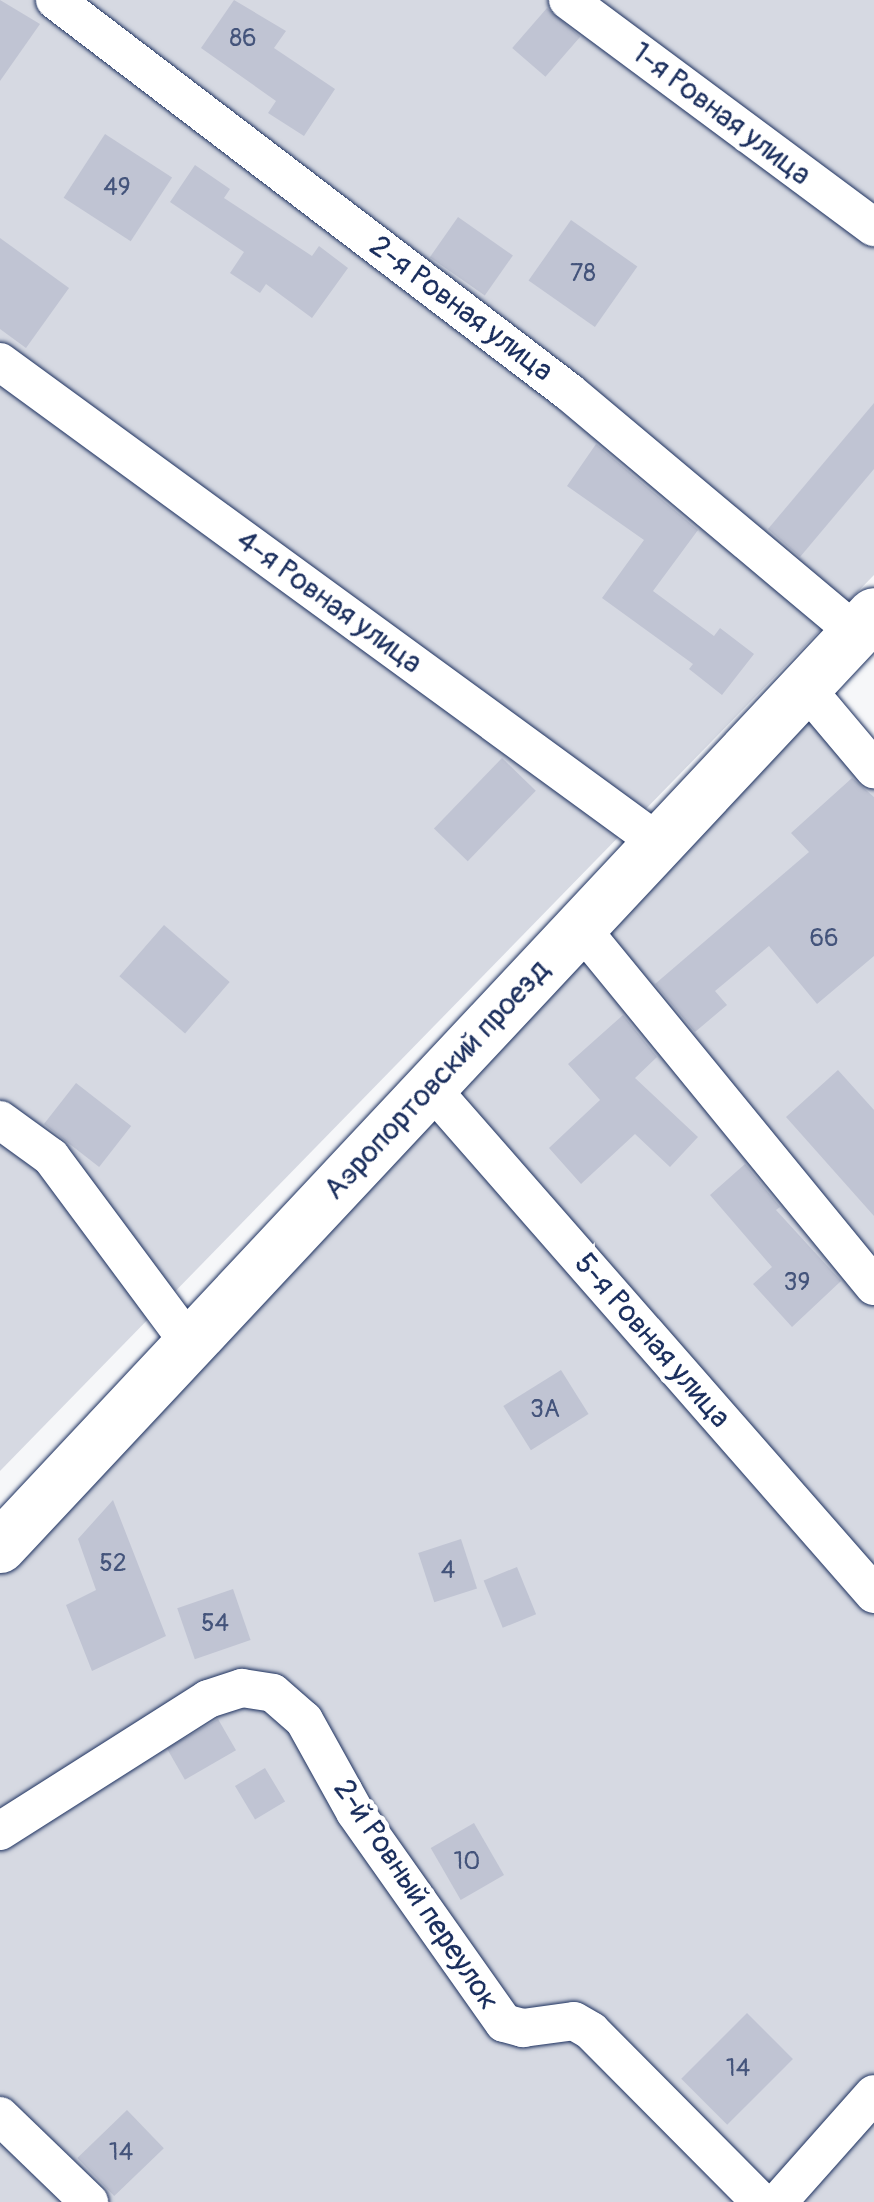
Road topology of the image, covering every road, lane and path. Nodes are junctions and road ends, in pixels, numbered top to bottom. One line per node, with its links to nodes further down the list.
1 (55, 0): 5 (street, 2-я Ровная улица)
2 (568, 0): 3 (street, 1-я Ровная улица)
3 (874, 227)
4 (0, 362): 8 (street, 4-я Ровная улица)
5 (865, 623): 6 (main road, Аэропортовский проезд)
6 (804, 686): 7 (street); 8 (main road, Аэропортовский проезд)
7 (874, 770)
8 (658, 843): 9 (main road, Аэропортовский проезд)
9 (580, 927): 10 (main road, Аэропортовский проезд); 12 (street)
10 (430, 1087): 13 (main road, Аэропортовский проезд); 15 (street, 5-я Ровная улица)
11 (0, 1120): 13 (street)
12 (874, 1286)
13 (190, 1344): 14 (main road, Аэропортовский проезд)
14 (0, 1547)
15 (874, 1594)
16 (0, 1831): 20 (street, 2-й Ровный переулок)
17 (874, 2094): 21 (street)
18 (0, 2116): 19 (street)
19 (89, 2202)
20 (762, 2202)
21 (778, 2202)

